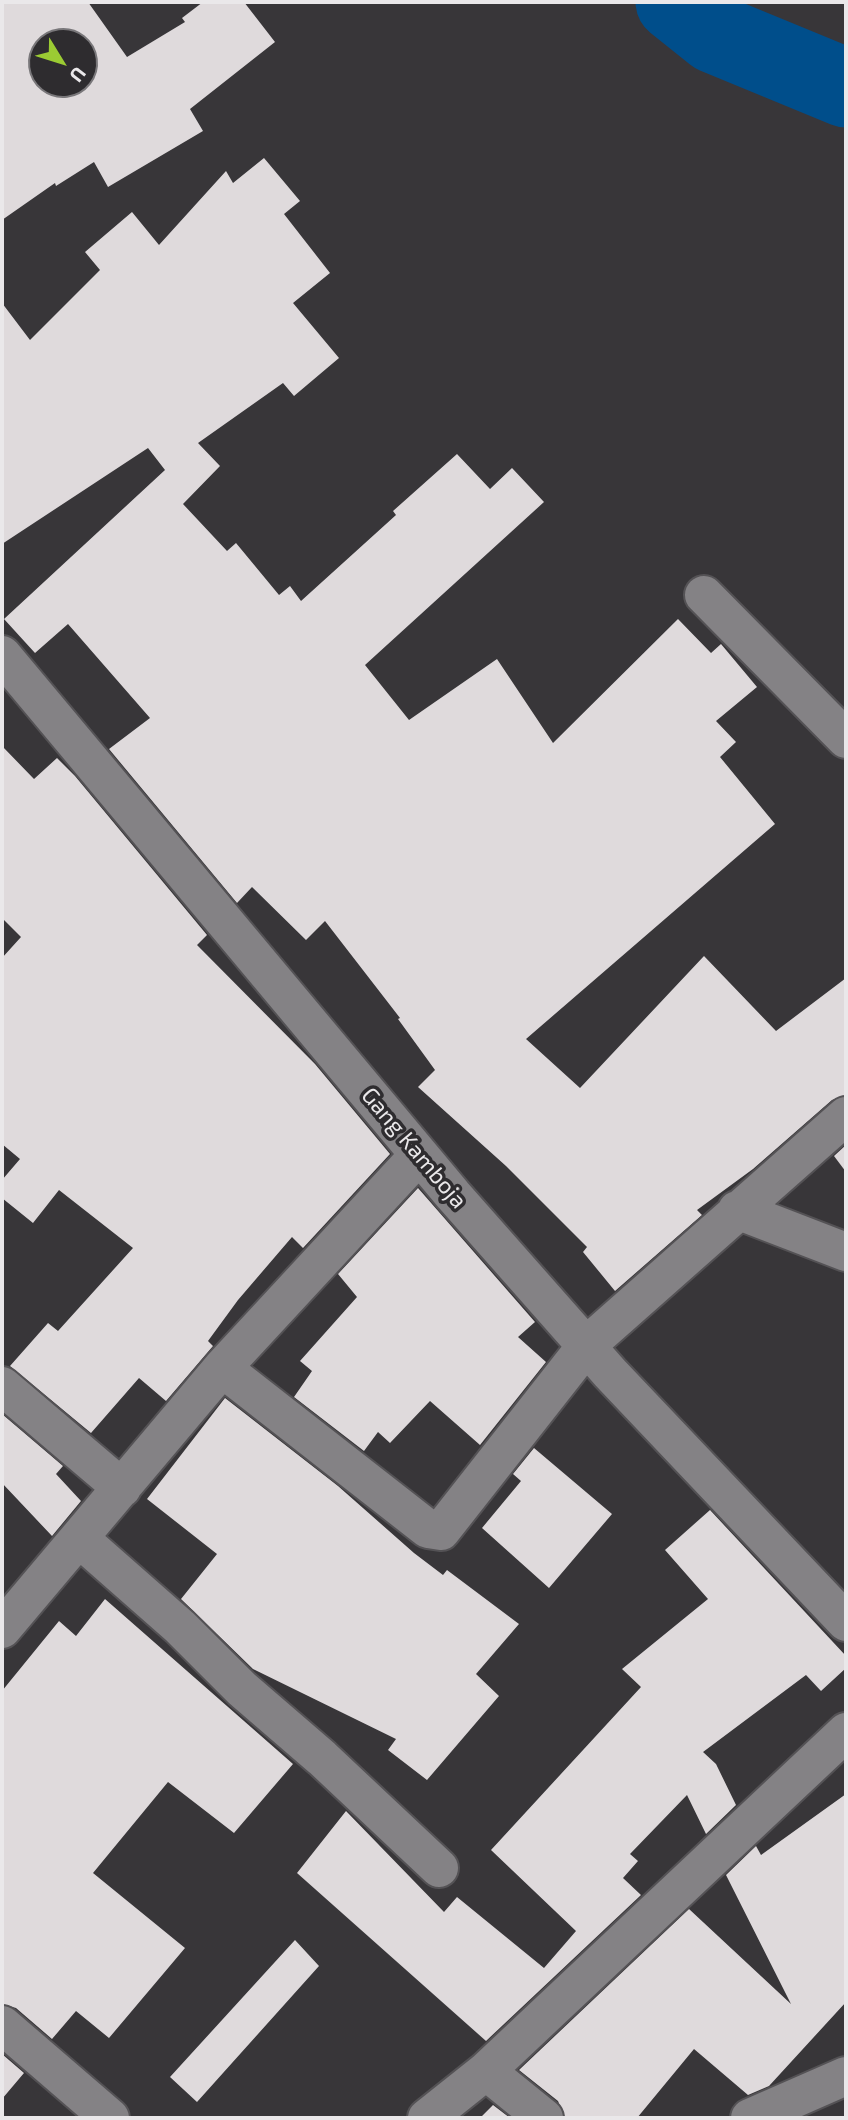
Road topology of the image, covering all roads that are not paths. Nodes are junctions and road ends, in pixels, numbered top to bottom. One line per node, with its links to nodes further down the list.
1 (704, 595): 3 (street)
2 (2, 655): 5 (street, Gang Kamboja)
3 (846, 739)
4 (846, 1116): 6 (street)
5 (419, 1155): 8 (street, Gang Kamboja); 9 (street)
6 (737, 1210): 7 (street); 8 (street)
7 (846, 1252)
8 (587, 1345): 9 (street); 13 (street, Gang Kamboja)
9 (222, 1368): 11 (street)
10 (2, 1386): 11 (street)
11 (122, 1488): 12 (street)
12 (80, 1539): 14 (street); 16 (street)
13 (846, 1622)
14 (2, 1629)
15 (846, 1732): 18 (street)
16 (439, 1868)
17 (2, 2025): 20 (street)
18 (486, 2071): 21 (street); 22 (street)
19 (846, 2076): 23 (street)
20 (110, 2118)
21 (427, 2118)
22 (544, 2118)
23 (750, 2118)

